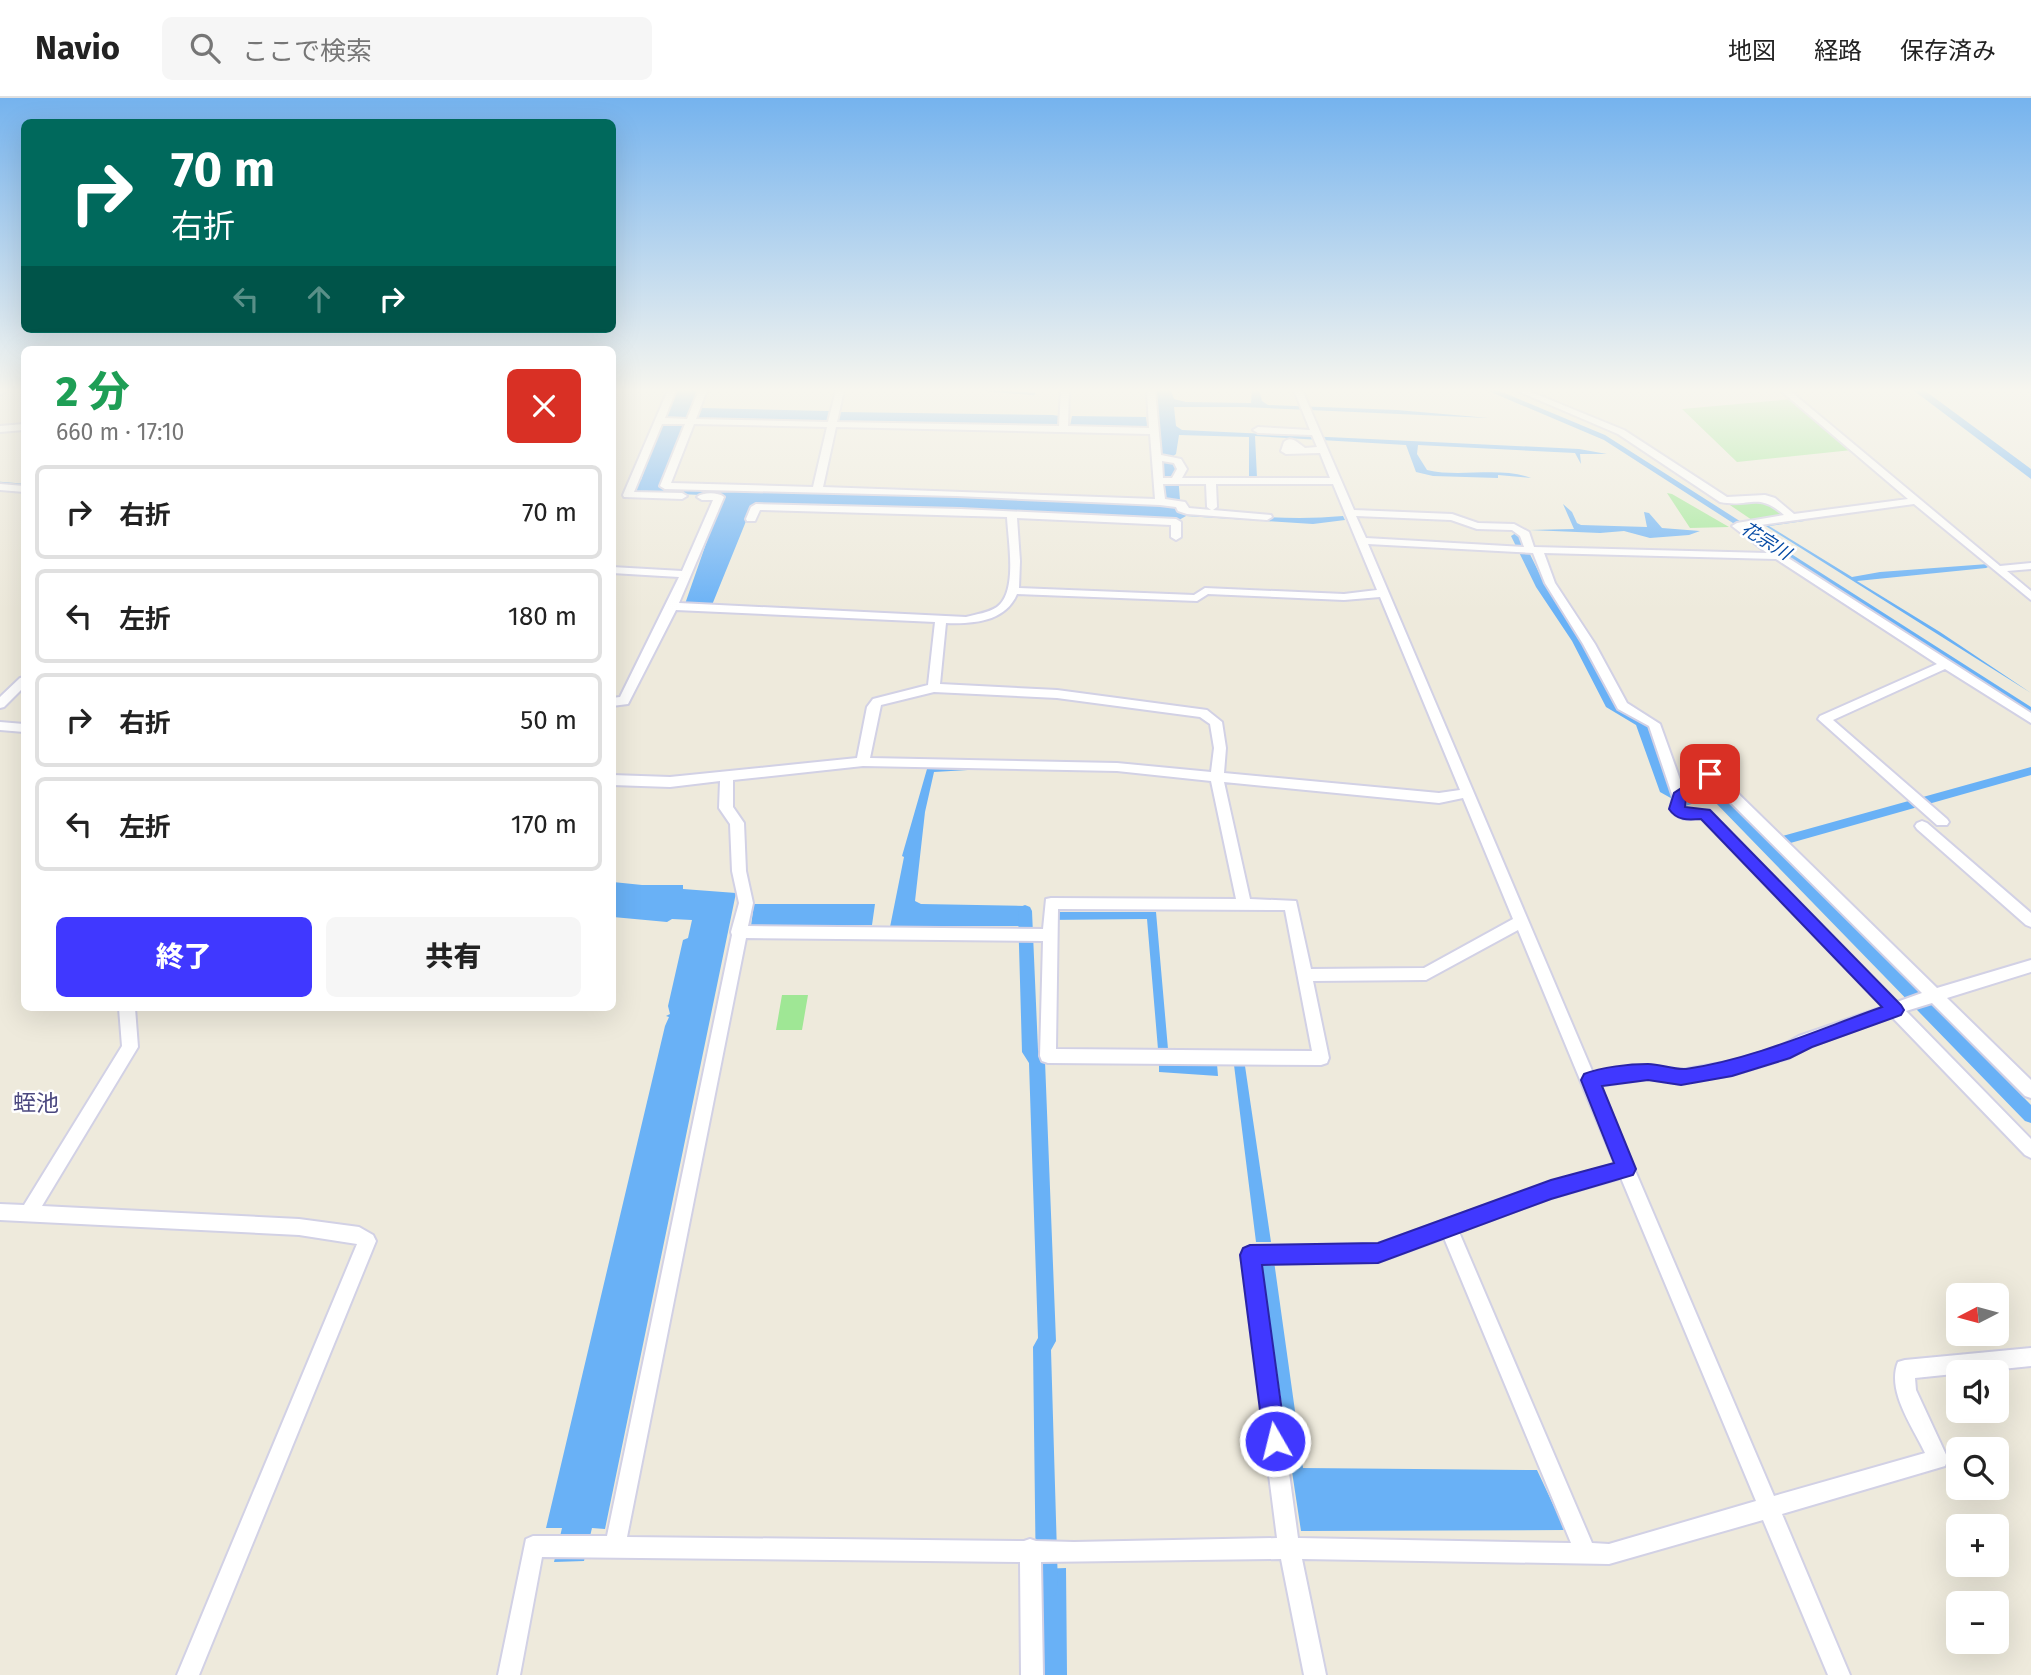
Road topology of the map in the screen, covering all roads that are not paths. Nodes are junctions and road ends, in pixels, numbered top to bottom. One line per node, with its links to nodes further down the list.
1 (642, 464): 33 (street)
2 (673, 464): 15 (street)
3 (823, 464): 15 (street)
4 (1156, 464): 10 (street)
5 (1179, 464): 9 (street)
6 (1329, 464): 20 (street)
7 (1669, 464): 23 (street)
8 (1872, 464): 16 (street)
9 (1176, 480): 10 (street); 12 (street)
10 (1157, 481): 17 (street)
11 (1332, 481): 12 (street)
12 (1211, 482): 18 (street)
13 (0, 487): 14 (street)
14 (21, 489)
15 (817, 490): 17 (street)
16 (1916, 501): 23 (street); 31 (street)
17 (1160, 502): 22 (street)
18 (1212, 507)
19 (834, 509): 21 (street); 24 (street); 25 (street)
20 (1350, 513): 27 (street); 28 (street)
21 (1012, 515): 26 (street); 34 (street)
22 (1267, 517)
23 (1792, 517): 29 (street)
24 (751, 519)
25 (830, 521)
26 (1176, 537)
27 (1362, 541): 28 (street); 35 (street)
28 (1533, 550): 29 (street); 52 (street)
29 (1778, 556): 39 (street)
30 (2031, 566): 31 (street)
31 (1998, 569): 36 (street)
32 (616, 570): 33 (street)
33 (685, 574): 37 (street)
34 (1012, 591): 35 (street); 38 (street)
35 (1385, 593): 51 (street)
36 (2031, 597)
37 (674, 606): 38 (street); 42 (street)
38 (941, 619): 41 (street)
39 (1946, 664): 44 (street); 55 (street)
40 (21, 684): 43 (street)
41 (934, 688): 47 (street); 49 (street)
42 (616, 702)
43 (0, 704)
44 (2031, 719)
45 (0, 726): 46 (street)
46 (21, 728)
47 (863, 762): 48 (street); 49 (street)
48 (727, 777): 50 (street); 56 (street)
49 (1217, 777): 51 (street); 53 (street)
50 (616, 780)
51 (1468, 793): 54 (street)
52 (1680, 797): 60 (street); 61 (street)
53 (1244, 905): 57 (street); 59 (street)
54 (1523, 920): 59 (street); 63 (street)
55 (2031, 921)
56 (738, 932): 57 (street); 72 (street)
57 (1050, 935): 59 (street)
58 (2031, 966): 60 (street)
59 (1306, 975)
60 (1935, 995): 61 (street); 64 (street)
61 (1895, 1010): 63 (street); 65 (street)
62 (126, 1011): 68 (street)
63 (1590, 1080): 66 (street)
64 (2031, 1091)
65 (2031, 1150)
66 (1626, 1169): 69 (street); 71 (street)
67 (0, 1212): 68 (street)
68 (29, 1212): 76 (street)
69 (1448, 1227): 73 (street); 75 (street)
70 (2031, 1357): 71 (street)
71 (1766, 1507): 75 (street); 80 (street)
72 (615, 1547): 74 (street); 77 (street)
73 (1289, 1548): 74 (street); 75 (street); 79 (street)
74 (1030, 1549): 78 (street)
75 (1586, 1554)
76 (188, 1675)
77 (509, 1675)
78 (1032, 1675)
79 (1315, 1675)
80 (1839, 1675)

